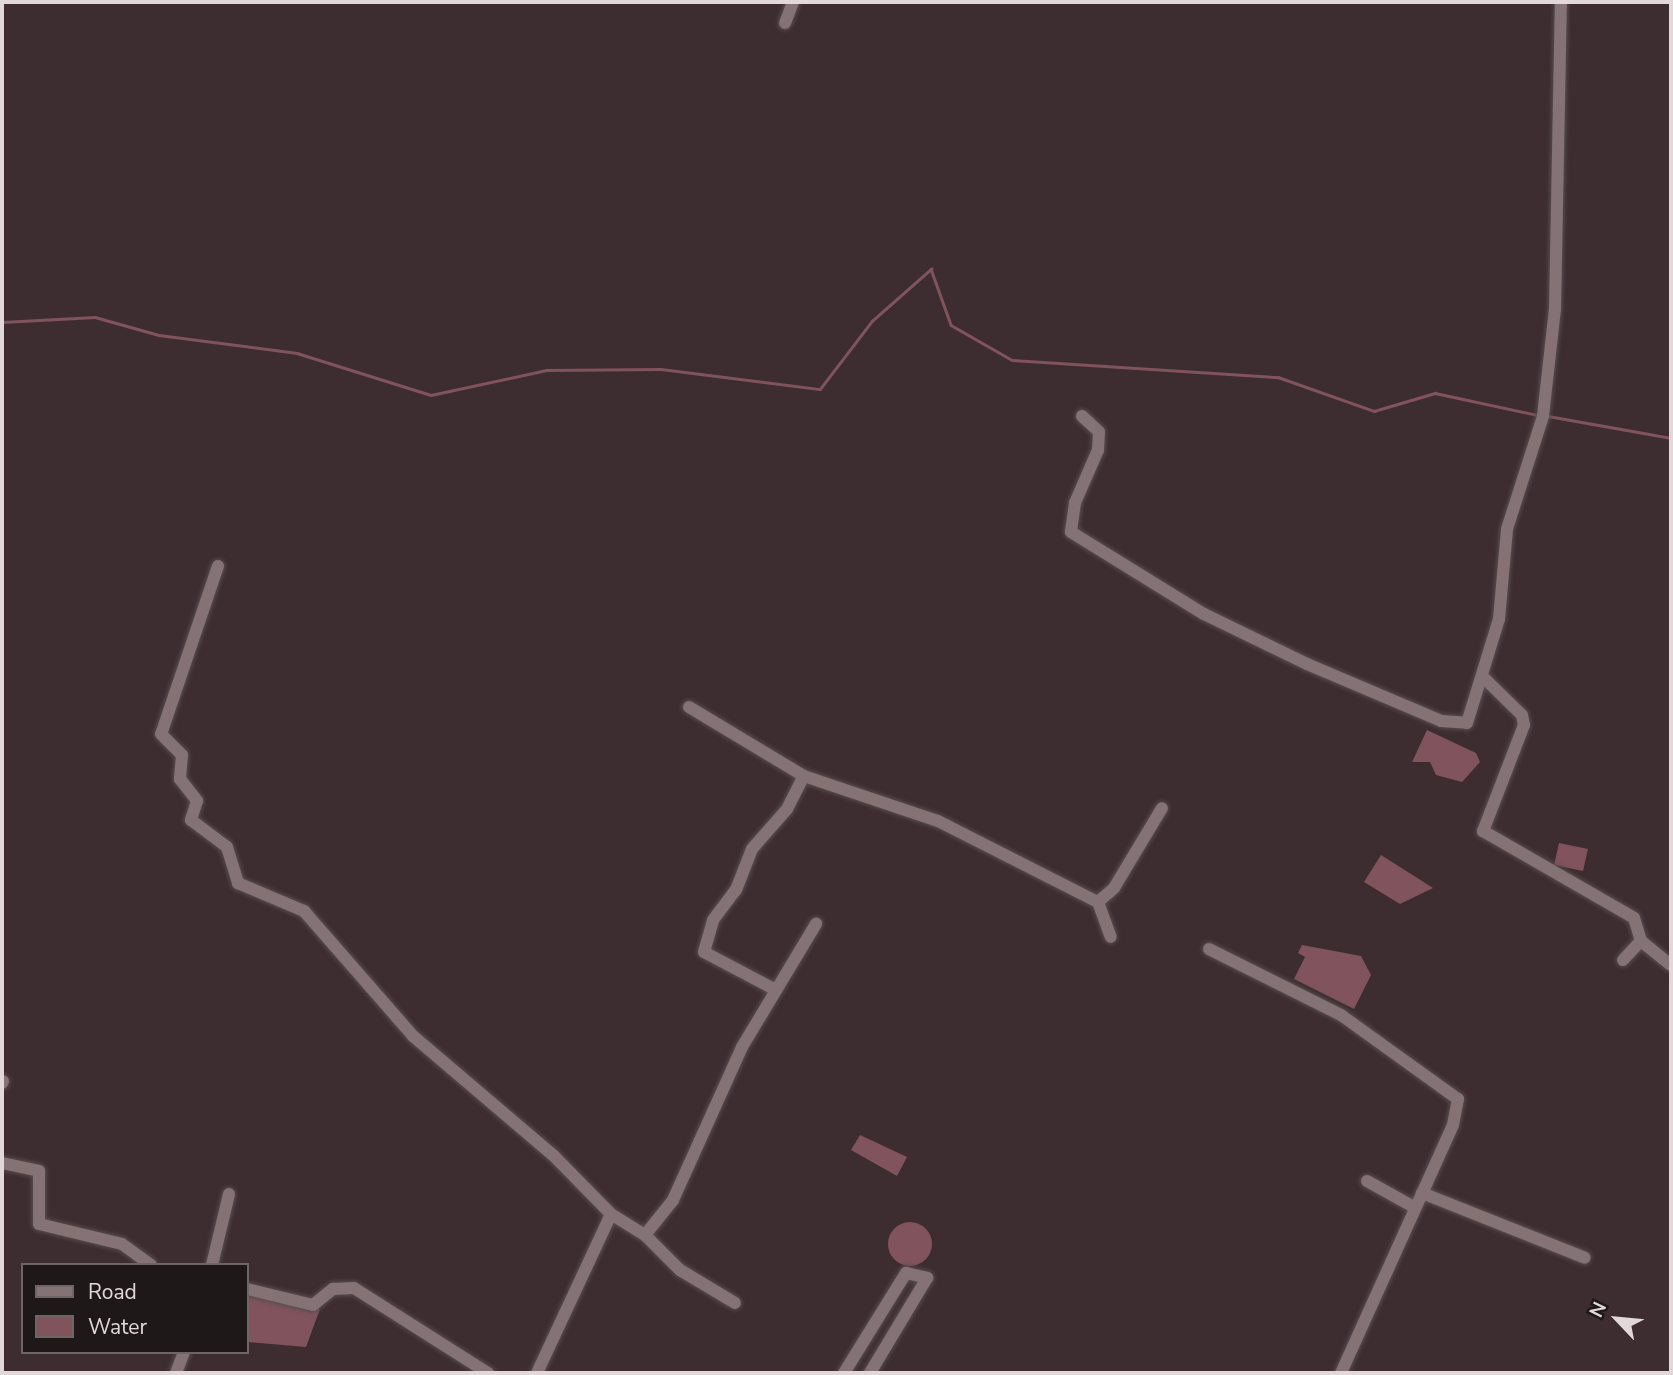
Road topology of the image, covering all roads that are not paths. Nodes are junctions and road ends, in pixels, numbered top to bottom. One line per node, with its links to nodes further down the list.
1 (793, 2): 3 (street)
2 (1561, 2): 6 (street)
3 (785, 23)
4 (1082, 416): 6 (street)
5 (218, 566): 23 (street)
6 (1483, 677): 13 (street)
7 (688, 707): 8 (street)
8 (804, 776): 10 (street); 17 (street)
9 (1162, 808): 10 (street)
10 (1098, 902): 12 (street)
11 (816, 924): 17 (street)
12 (1111, 937)
13 (1642, 941): 15 (street); 16 (street)
14 (1209, 949): 20 (street)
15 (1623, 960)
16 (1671, 965)
17 (776, 990): 24 (street)
18 (2, 1163): 26 (street)
19 (1367, 1181): 22 (street)
20 (1422, 1193): 22 (street); 25 (street)
21 (229, 1194): 27 (street)
22 (1414, 1208): 36 (street)
23 (611, 1214): 24 (street); 33 (street)
24 (645, 1236): 29 (street)
25 (1585, 1258)
26 (148, 1263)
27 (212, 1263)
28 (248, 1289): 32 (street)
29 (735, 1303)
30 (183, 1354): 31 (street)
31 (176, 1373)
32 (488, 1373)
33 (537, 1373)
34 (844, 1373): 35 (street)
35 (870, 1373)
36 (1341, 1373)

